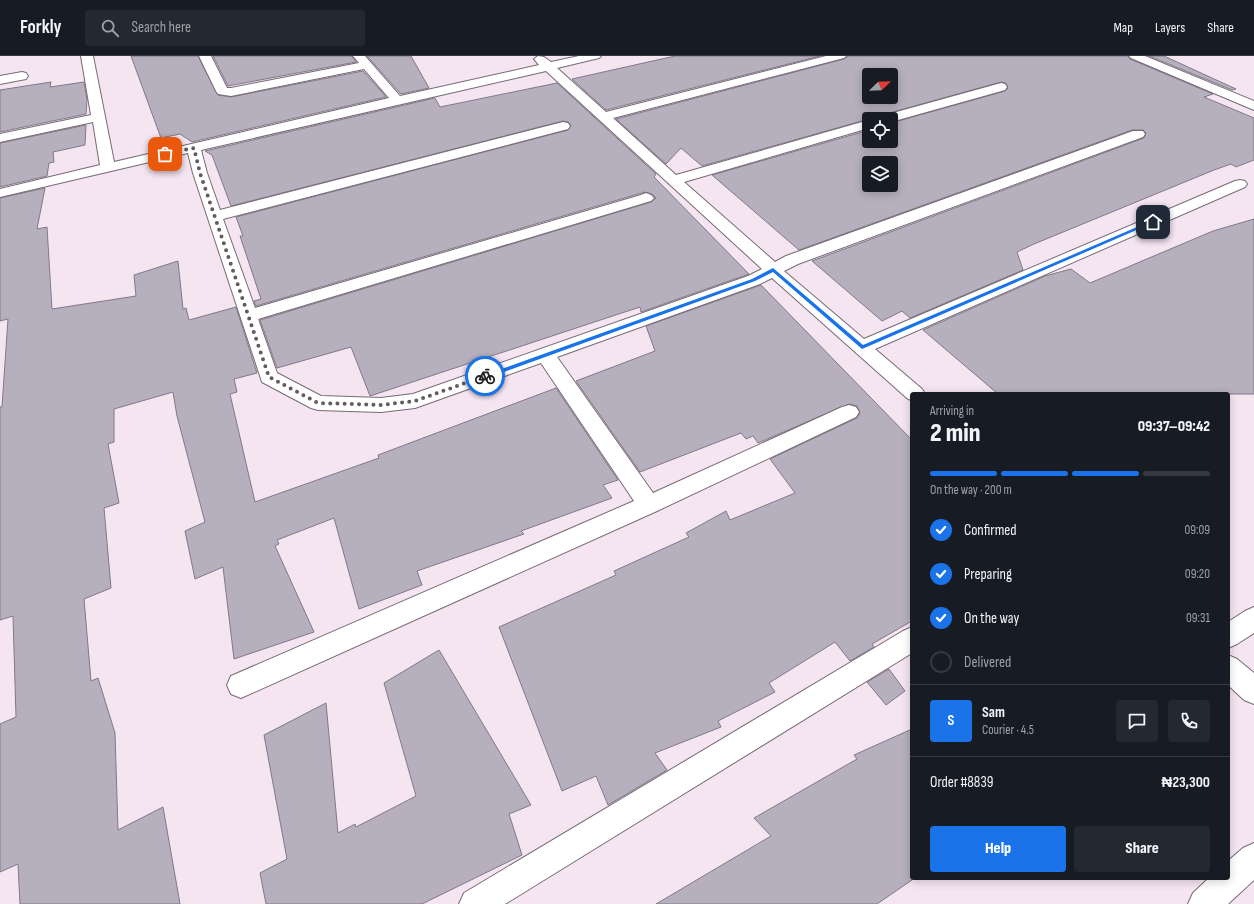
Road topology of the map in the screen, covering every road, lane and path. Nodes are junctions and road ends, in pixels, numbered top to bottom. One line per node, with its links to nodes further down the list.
1 (87, 56): 15 (street)
2 (205, 56): 7 (street)
3 (562, 56): 8 (street)
4 (595, 56): 8 (street)
5 (840, 56): 16 (street)
6 (1135, 56): 13 (street)
7 (363, 60): 12 (street)
8 (543, 61): 12 (street); 16 (street)
9 (22, 76): 10 (street)
10 (0, 80)
11 (1001, 87): 14 (street)
12 (394, 96): 21 (street); 22 (street)
13 (1254, 106)
14 (898, 116)
15 (98, 117): 20 (street); 22 (street)
16 (603, 117): 24 (street)
17 (563, 126): 28 (street)
18 (862, 126): 24 (street)
19 (1138, 134): 29 (street)
20 (0, 138)
21 (194, 148): 22 (street); 28 (street)
22 (107, 162): 23 (street); 26 (street)
23 (53, 168)
24 (674, 180): 29 (street)
25 (1240, 184): 31 (street)
26 (0, 193)
27 (646, 198): 30 (street)
28 (215, 216): 30 (street)
29 (773, 270): 31 (street); 32 (street)
30 (249, 316): 32 (street)
31 (862, 347): 33 (street)
32 (545, 354): 35 (street)
33 (913, 392)
34 (849, 412): 35 (street)
35 (649, 505): 40 (street)
36 (1254, 619): 37 (street)
37 (1230, 635)
38 (910, 640): 43 (street)
39 (1230, 670): 41 (street)
40 (241, 685)
41 (1254, 691)
42 (1254, 859): 44 (street)
43 (474, 904)
44 (1204, 904)

